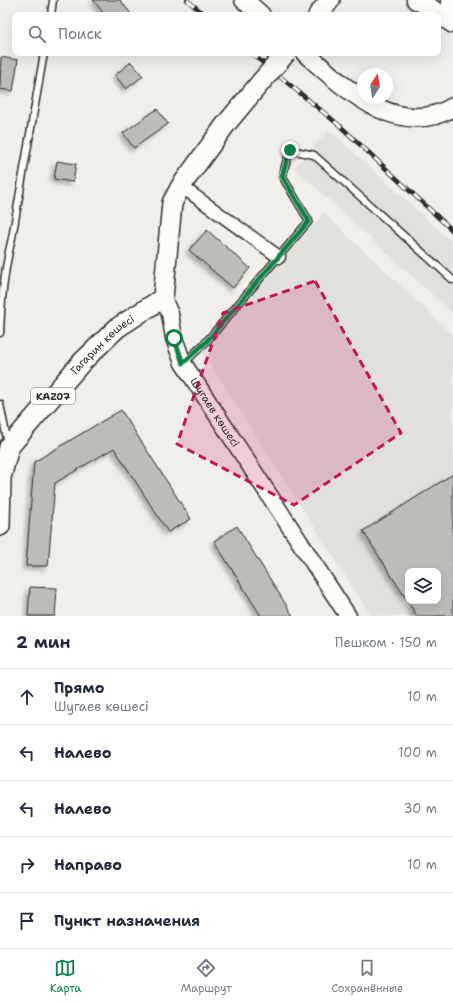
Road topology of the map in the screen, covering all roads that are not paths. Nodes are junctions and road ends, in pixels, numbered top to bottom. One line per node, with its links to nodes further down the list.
1 (54, 0): 5 (lane)
2 (244, 0): 6 (main road)
3 (416, 0): 7 (main road)
4 (450, 0): 8 (main road)
5 (52, 12)
6 (258, 12)
7 (436, 12)
8 (453, 12)
9 (441, 15): 10 (main road)
10 (453, 24)
11 (43, 56): 19 (lane)
12 (283, 56): 15 (highway, Шугаев көшесі, bridge)
13 (308, 56): 14 (main road)
14 (453, 107)
15 (181, 186): 16 (street); 18 (highway, Шугаев көшесі)
16 (279, 257): 17 (lane); 20 (lane)
17 (453, 280)
18 (163, 298): 20 (main road, Шугаев көшесі); 22 (highway, Гагарин көшесі / KAZ07)
19 (0, 333)
20 (183, 363): 24 (main road, Шугаев көшесі)
21 (0, 404): 22 (lane)
22 (9, 447): 23 (highway, Гагарин көшесі / KAZ07)
23 (0, 526)
24 (348, 616)

